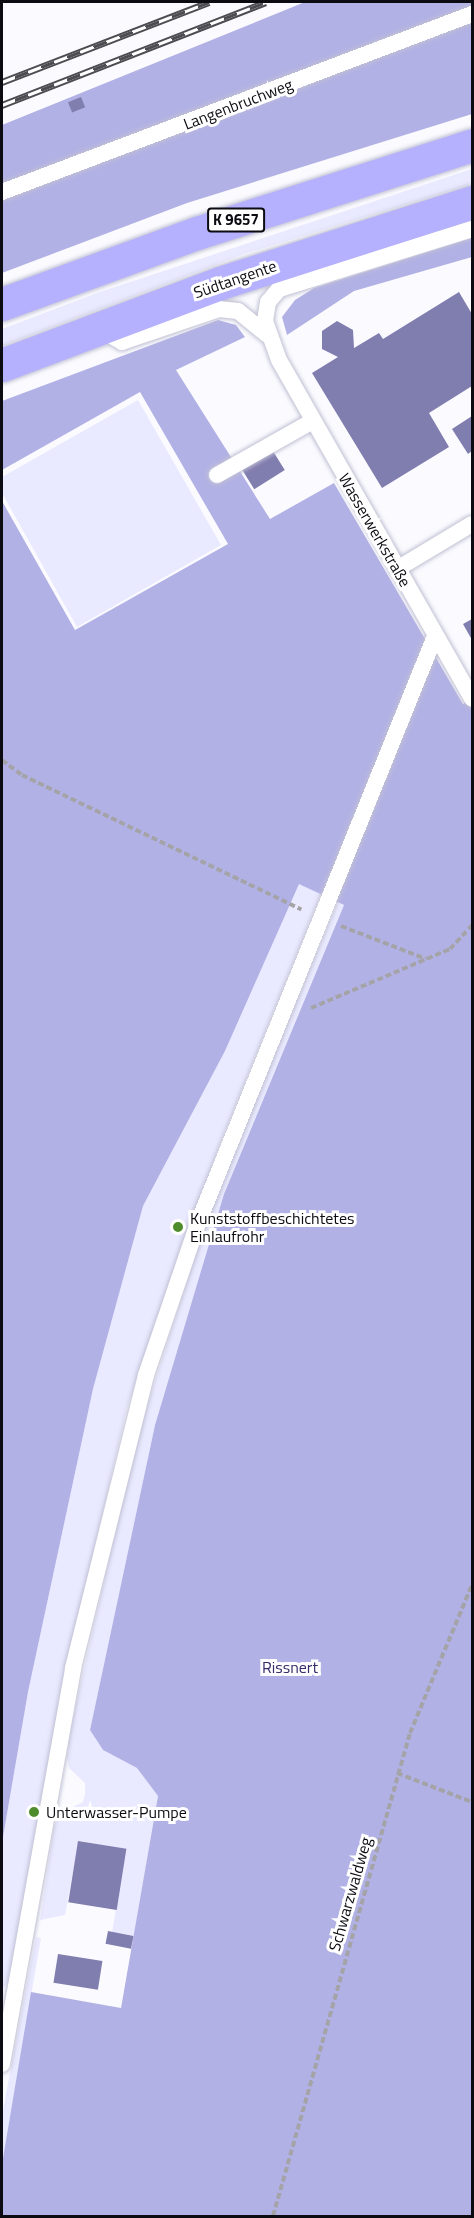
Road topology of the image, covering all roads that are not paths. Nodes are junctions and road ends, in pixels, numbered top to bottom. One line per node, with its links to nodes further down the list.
1 (472, 14): 3 (lane, Langenbruchweg)
2 (472, 145): 6 (highway, K 9657)
3 (2, 192)
4 (472, 202): 7 (highway, Südtangente)
5 (472, 229): 8 (lane)
6 (2, 304)
7 (98, 328): 8 (lane); 9 (highway, Südtangente)
8 (268, 335): 10 (lane, Wasserwerkstraße)
9 (2, 365)
10 (314, 421): 11 (lane); 13 (lane, Wasserwerkstraße)
11 (217, 475)
12 (472, 524): 13 (lane)
13 (398, 569): 14 (lane, Wasserwerkstraße)
14 (435, 636): 15 (lane, Wasserwerkstraße); 16 (lane)
15 (472, 699)
16 (2, 2064)

